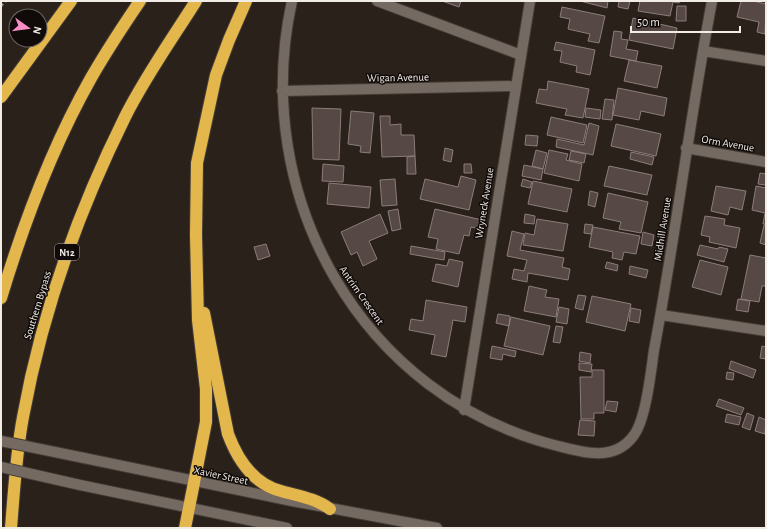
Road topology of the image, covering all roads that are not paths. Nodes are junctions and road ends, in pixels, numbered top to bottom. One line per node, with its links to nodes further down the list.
1 (72, 1): 14 (highway)
2 (140, 1): 18 (highway)
3 (196, 1): 28 (highway, Southern Bypass / N12)
4 (246, 1): 17 (highway)
5 (292, 1): 13 (street, Antrim Crescent)
6 (377, 1): 10 (street)
7 (530, 1): 10 (street, Wryneck Avenue)
8 (712, 1): 9 (street, Midhill Avenue)
9 (703, 51): 11 (street); 15 (street, Midhill Avenue)
10 (521, 55): 12 (street, Wryneck Avenue)
11 (766, 61)
12 (515, 86): 13 (street, Wigan Avenue); 21 (street, Wryneck Avenue)
13 (282, 92): 21 (street, Antrim Crescent)
14 (1, 97)
15 (686, 148): 16 (street, Orm Avenue); 19 (street, Midhill Avenue)
16 (766, 162)
17 (197, 279): 25 (highway); 27 (highway)
18 (1, 298)
19 (661, 315): 20 (street); 23 (street, Midhill Avenue)
20 (766, 331)
21 (464, 410): 23 (street, Antrim Crescent)
22 (1, 441): 25 (street, Xavier Street, bridge)
23 (616, 450)
24 (1, 467): 26 (street, bridge)
25 (195, 482): 26 (highway); 27 (street, Xavier Street)
26 (189, 507): 29 (highway); 30 (street)
27 (330, 509): 31 (street, Xavier Street)
28 (11, 528)
29 (185, 528)
30 (287, 528)
31 (437, 528)

